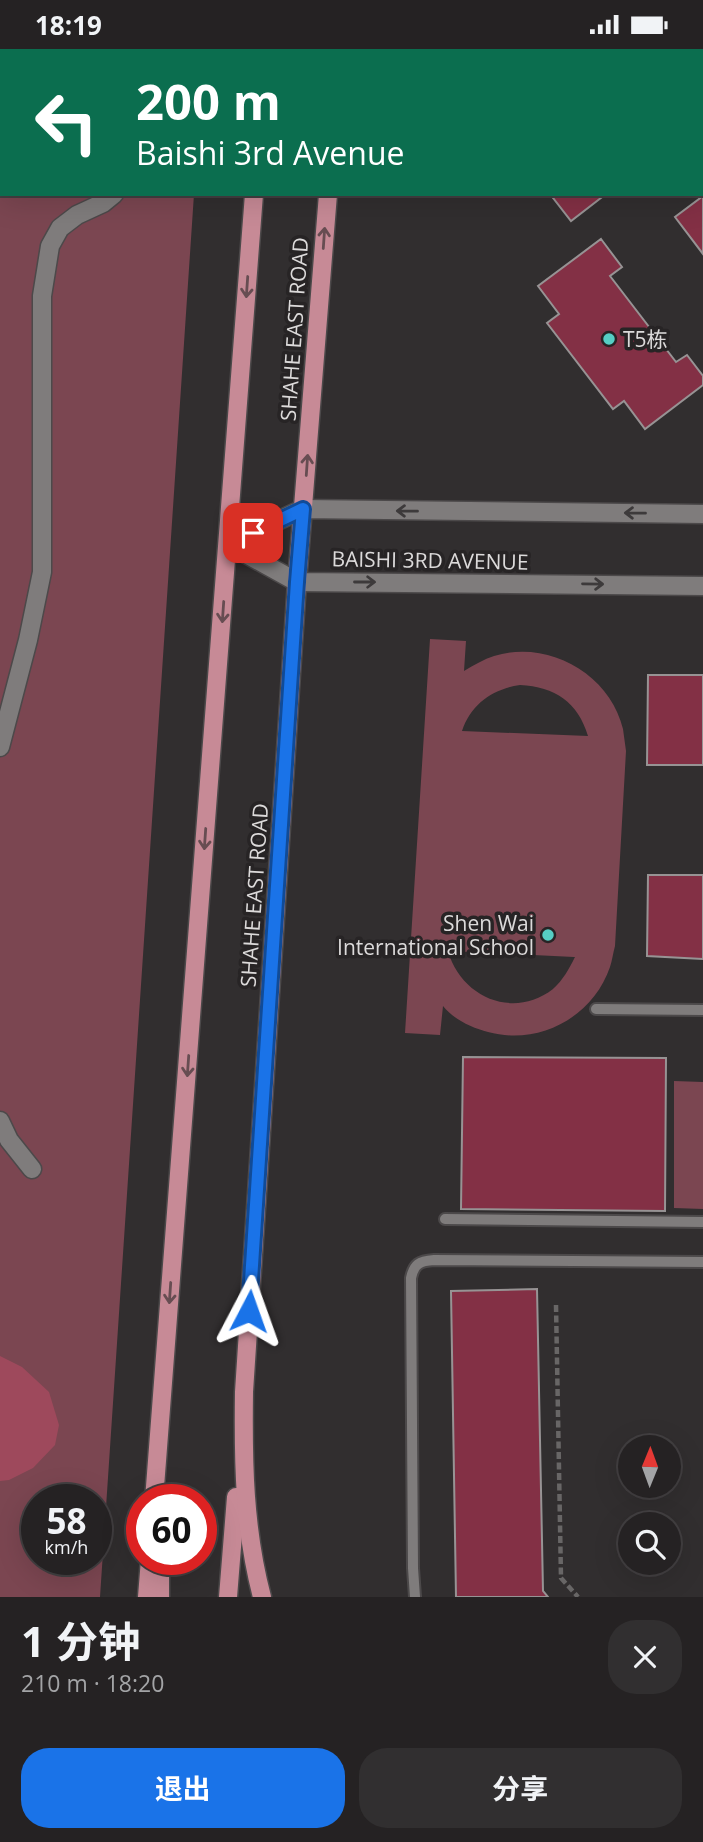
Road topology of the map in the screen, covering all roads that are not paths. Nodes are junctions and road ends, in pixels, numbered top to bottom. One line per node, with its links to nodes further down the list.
1 (112, 196): 9 (street)
2 (254, 196): 6 (main road, one-way to 6)
3 (328, 196): 4 (main road, SHAHE EAST ROAD, one-way to 3)
4 (303, 509): 5 (street, one-way to 4); 6 (street); 7 (main road, SHAHE EAST ROAD)
5 (703, 514)
6 (228, 544): 7 (street, BAISHI 3RD AVENUE); 18 (main road, one-way to 18)
7 (297, 582): 8 (street, BAISHI 3RD AVENUE, one-way to 8); 17 (main road, SHAHE EAST ROAD)
8 (703, 586)
9 (0, 747)
10 (596, 1009): 11 (lane)
11 (703, 1010)
12 (0, 1121): 13 (street)
13 (32, 1168)
14 (445, 1219): 15 (lane)
15 (703, 1222)
16 (703, 1262): 25 (lane)
17 (244, 1392): 23 (main road); 24 (main road, SHAHE EAST ROAD)
18 (157, 1484)
19 (149, 1575): 21 (main road)
20 (160, 1575): 22 (main road)
21 (147, 1597)
22 (160, 1597)
23 (228, 1597)
24 (262, 1597)
25 (415, 1597)

